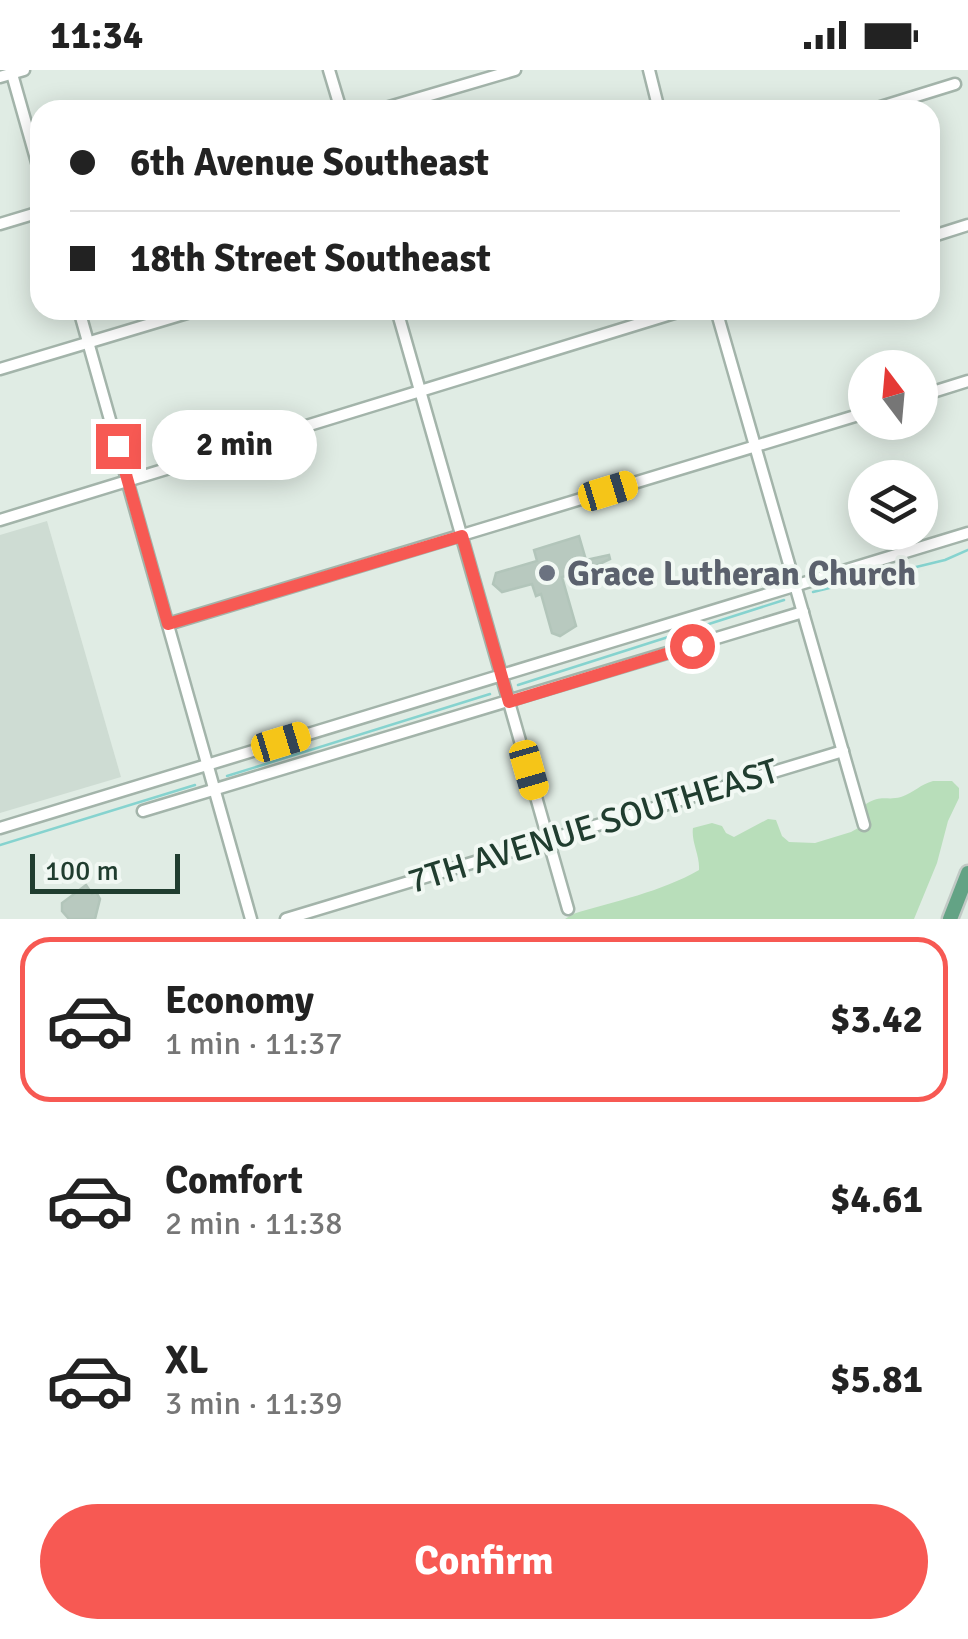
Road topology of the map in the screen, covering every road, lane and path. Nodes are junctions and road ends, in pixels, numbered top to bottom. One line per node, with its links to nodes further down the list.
1 (24, 70): 5 (street)
2 (330, 70): 7 (street)
3 (514, 70): 8 (street)
4 (649, 70): 9 (street)
5 (6, 76): 11 (street)
6 (955, 84): 10 (street)
7 (338, 100)
8 (413, 100)
9 (656, 100)
10 (903, 100)
11 (30, 144)
12 (30, 215): 13 (street)
13 (0, 224)
14 (968, 225): 15 (street)
15 (940, 233)
16 (82, 320): 21 (street)
17 (163, 320): 21 (street)
18 (400, 320): 25 (street)
19 (651, 320): 25 (street)
20 (719, 320): 27 (street)
21 (88, 342): 22 (street); 28 (street)
22 (0, 369)
23 (968, 381): 24 (street)
24 (938, 390)
25 (420, 391): 28 (street); 31 (street)
26 (848, 417): 27 (street)
27 (755, 446): 31 (street); 32 (street)
28 (128, 480): 29 (street); 34 (street)
29 (0, 520)
30 (968, 533): 32 (street)
31 (462, 536): 34 (street); 35 (street)
32 (795, 585): 33 (street); 35 (street)
33 (803, 612): 36 (street); 37 (street)
34 (168, 624): 38 (street)
35 (501, 674): 36 (street); 38 (street)
36 (509, 702): 39 (street); 43 (street)
37 (843, 750): 41 (street); 43 (street, 7TH AVENUE SOUTHEAST)
38 (207, 765): 39 (street); 42 (street)
39 (214, 790): 40 (street); 46 (street)
40 (143, 812)
41 (864, 825)
42 (0, 828)
43 (548, 839): 45 (street); 47 (street, 7TH AVENUE SOUTHEAST)
44 (968, 874): 48 (main road)
45 (568, 909)
46 (251, 919)
47 (286, 919)
48 (950, 919)

